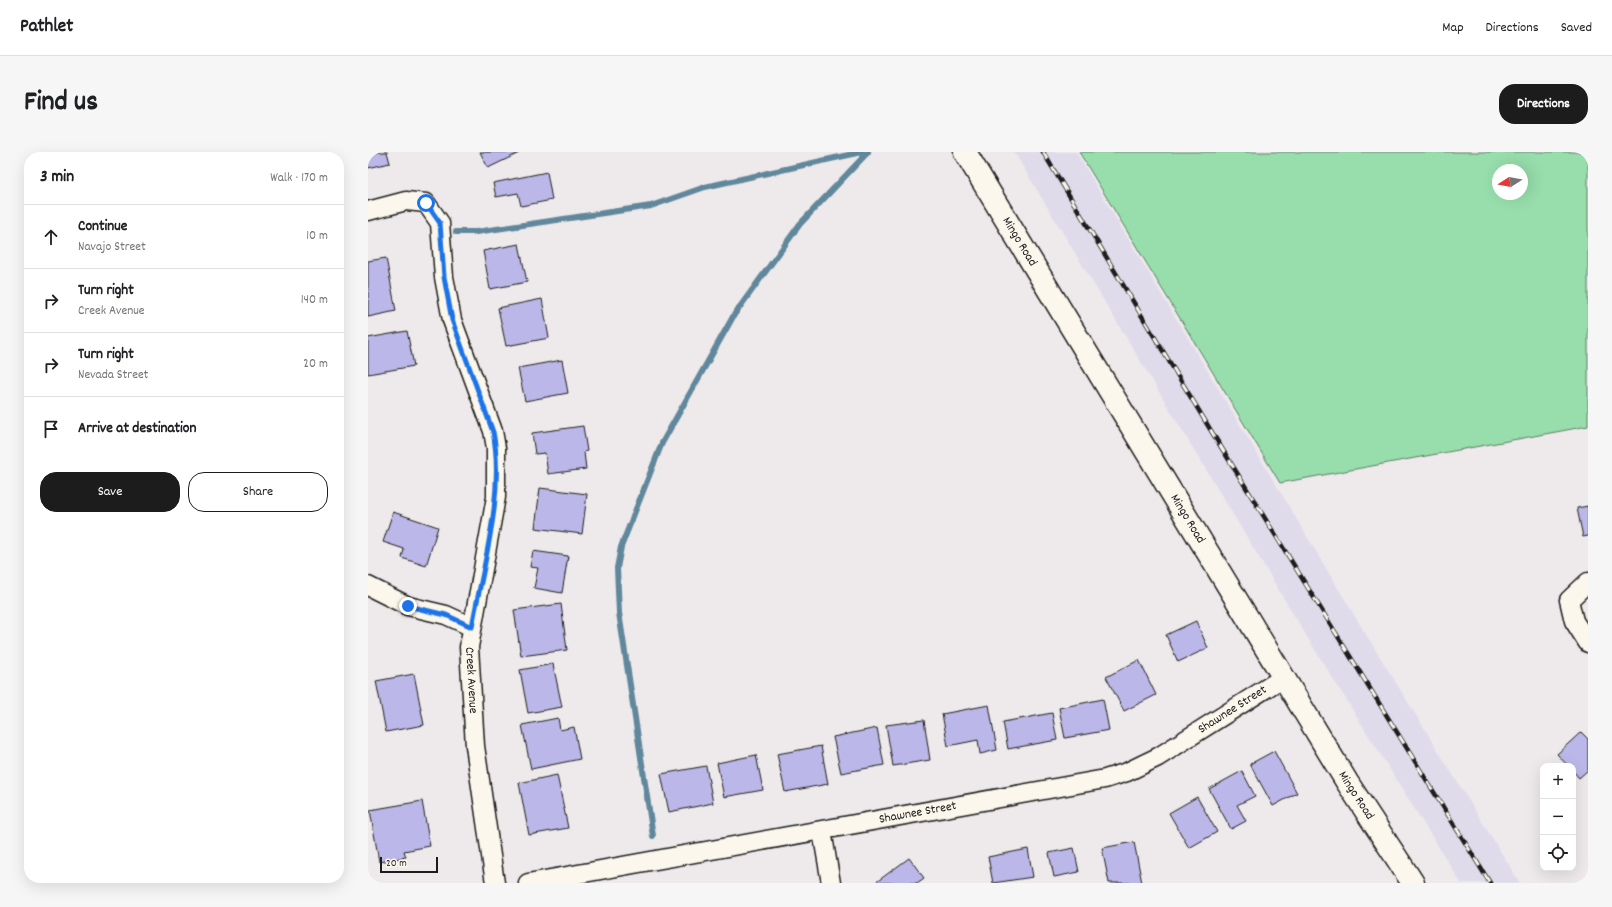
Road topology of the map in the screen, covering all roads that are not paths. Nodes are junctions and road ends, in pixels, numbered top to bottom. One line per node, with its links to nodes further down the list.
1 (965, 152): 7 (street, Mingo Road)
2 (368, 211): 5 (street, Creek Avenue)
3 (1588, 582): 6 (street)
4 (368, 586): 5 (street)
5 (472, 627): 9 (street, Creek Avenue)
6 (1588, 643)
7 (1284, 677): 8 (street, Shawnee Street); 12 (street, Mingo Road)
8 (822, 831): 10 (street, Shawnee Street); 11 (street)
9 (495, 883)
10 (528, 883)
11 (831, 883)
12 (1413, 883)

